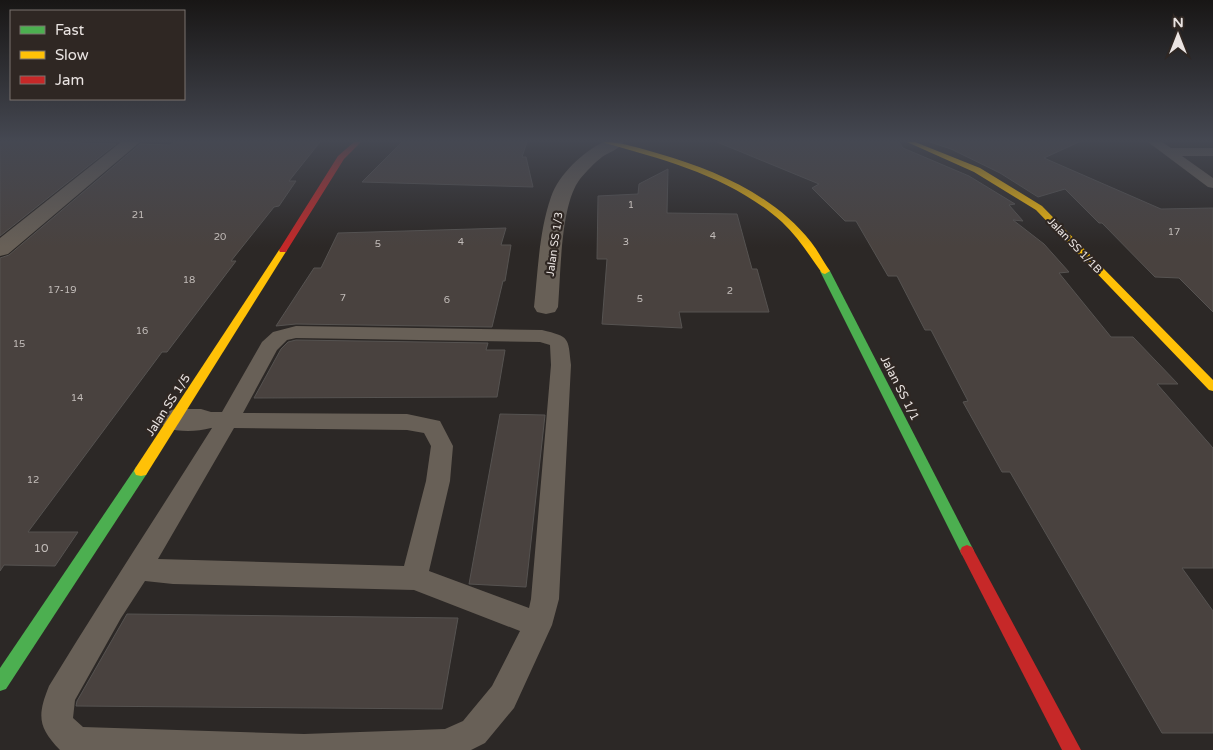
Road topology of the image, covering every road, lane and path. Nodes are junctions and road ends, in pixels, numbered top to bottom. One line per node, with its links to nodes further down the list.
1 (88, 177): 6 (street)
2 (331, 177): 9 (street, Jalan SS 1/5)
3 (572, 177): 7 (street, Jalan SS 1/3)
4 (715, 177): 15 (street, Jalan SS 1/1)
5 (992, 177): 8 (street, Jalan SS 1/1B)
6 (0, 249)
7 (546, 307)
8 (1213, 387)
9 (201, 420): 10 (lane); 11 (lane); 12 (lane); 13 (street, Jalan SS 1/5)
10 (138, 569): 11 (lane); 14 (lane)
11 (414, 578): 12 (lane)
12 (538, 625): 14 (lane)
13 (0, 683)
14 (305, 750)
15 (1072, 750)

